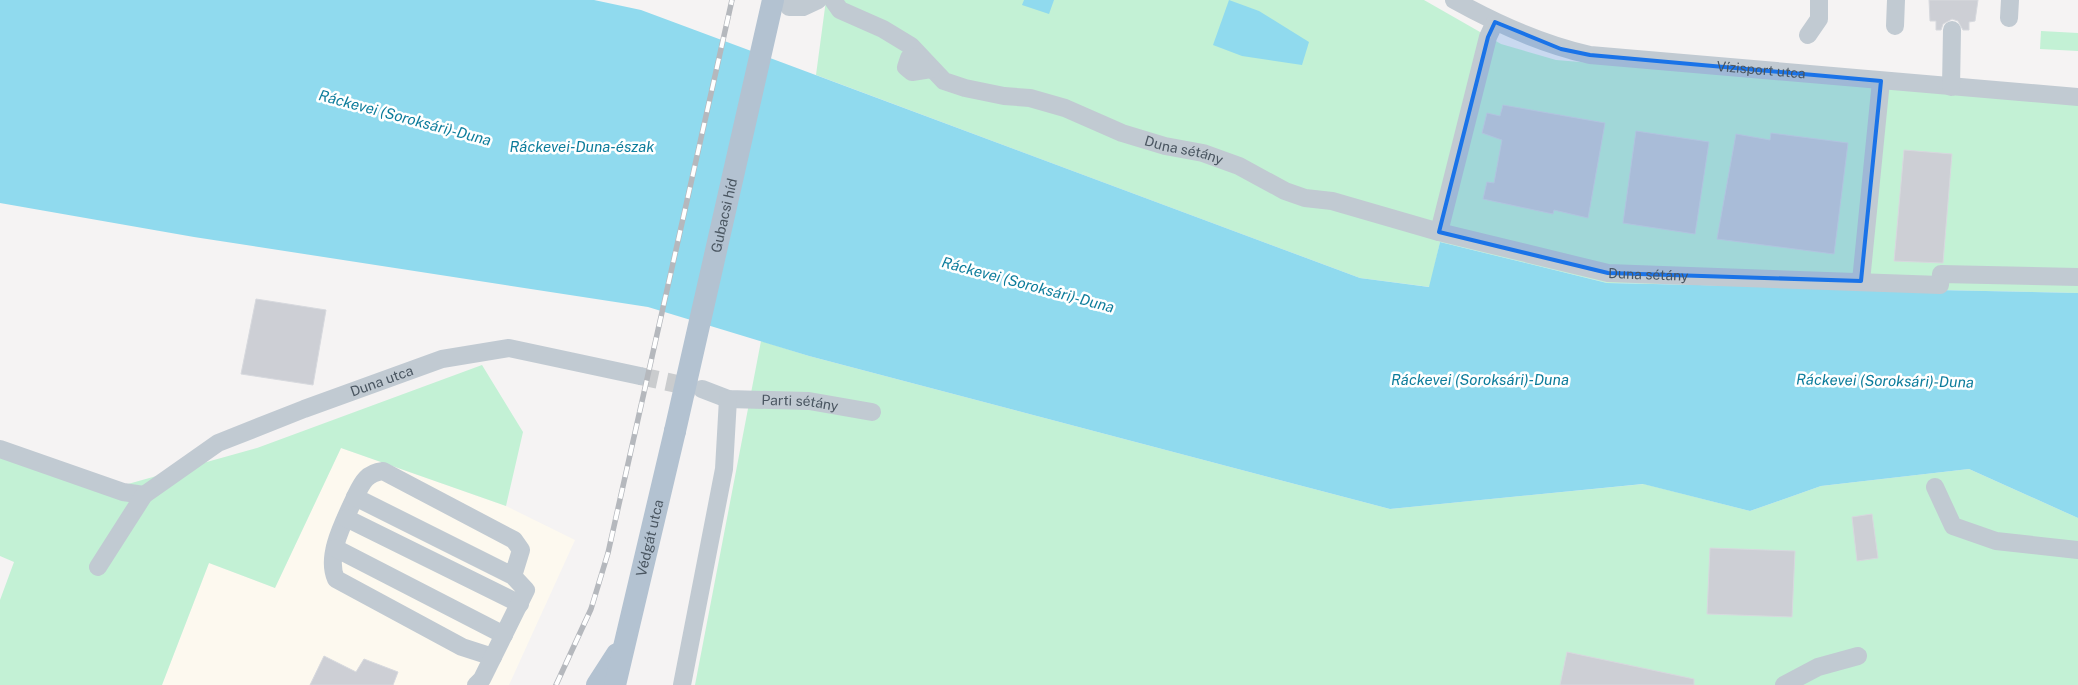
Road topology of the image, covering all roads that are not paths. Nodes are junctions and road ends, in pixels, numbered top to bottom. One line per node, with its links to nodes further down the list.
1 (818, 0): 7 (street)
2 (833, 0): 16 (street, Duna sétány)
3 (1454, 0): 9 (street, Vízisport utca)
4 (1820, 0): 12 (street)
5 (1896, 0): 10 (street)
6 (2010, 0): 8 (street)
7 (781, 3): 23 (main road, Gubacsi híd, bridge)
8 (2009, 18)
9 (1495, 22): 13 (street, Vízisport utca); 16 (street)
10 (1895, 26)
11 (1952, 30): 14 (street)
12 (1808, 35)
13 (1881, 81): 14 (street, Vízisport utca); 18 (street)
14 (1951, 87): 15 (street, Vízisport utca)
15 (2078, 97)
16 (1439, 232): 18 (street, Duna sétány)
17 (2078, 277): 18 (street, Duna sétány)
18 (1861, 281)
19 (640, 376): 26 (street, Duna utca)
20 (702, 389): 21 (street)
21 (728, 399): 22 (street, Parti sétány); 41 (street)
22 (872, 412)
23 (675, 431): 35 (main road, Védgát utca)
24 (0, 448): 26 (street)
25 (1935, 486): 30 (street)
26 (144, 495): 31 (street, Duna utca)
27 (355, 498): 28 (street); 32 (street); 32 (street)
28 (346, 518): 29 (street); 33 (street)
29 (335, 548): 34 (street); 37 (street)
30 (2078, 550)
31 (98, 567)
32 (513, 576): 33 (street)
33 (520, 604): 34 (street)
34 (504, 635): 37 (street)
35 (623, 644): 39 (main road, Védgát utca); 40 (main road, Védgát utca)
36 (1858, 656): 42 (street)
37 (493, 657): 38 (street)
38 (476, 685)
39 (596, 685)
40 (616, 685)
41 (682, 685)
42 (1784, 685)

